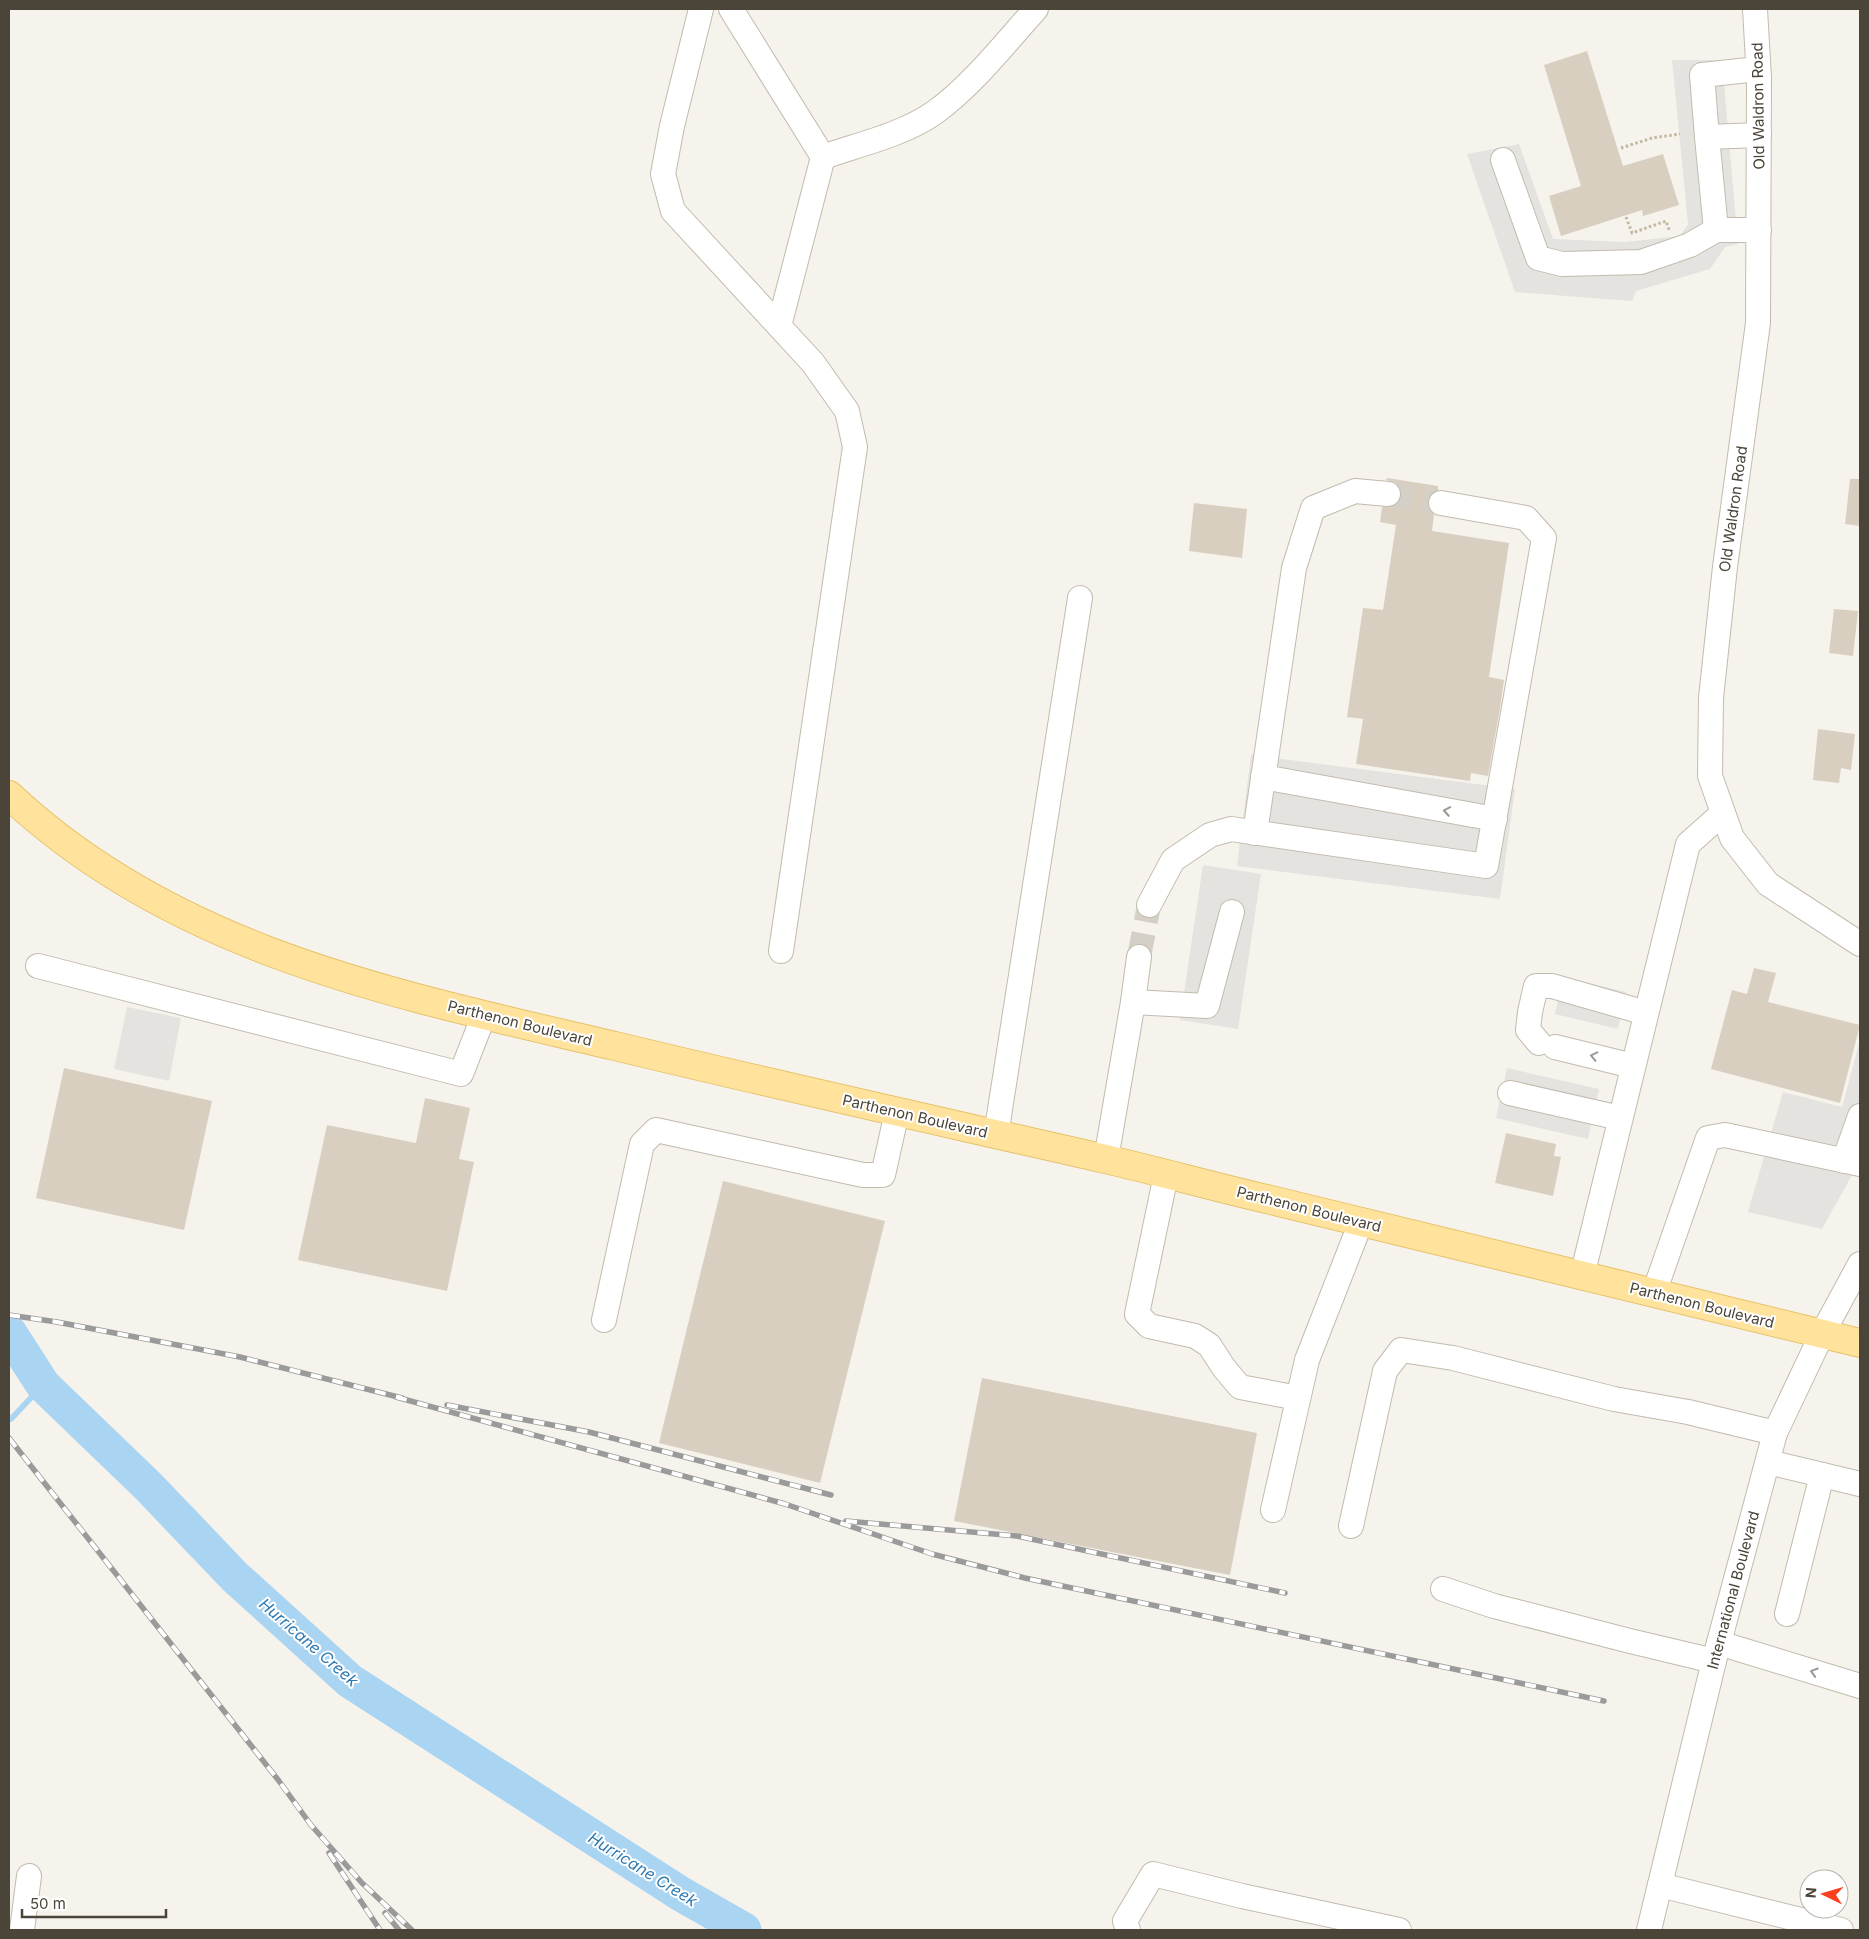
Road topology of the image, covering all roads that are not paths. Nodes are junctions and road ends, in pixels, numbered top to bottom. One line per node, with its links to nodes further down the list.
1 (701, 9): 12 (street)
2 (731, 9): 8 (street)
3 (1036, 9): 8 (street)
4 (1755, 9): 5 (street, Old Waldron Road)
5 (1758, 69): 6 (street, Old Waldron Road); 7 (street)
6 (1759, 134): 7 (street); 11 (street, Old Waldron Road)
7 (1707, 137): 10 (street)
8 (824, 157): 12 (street)
9 (1504, 160): 10 (street)
10 (1716, 230): 11 (street)
11 (1758, 230): 18 (street, Old Waldron Road)
12 (779, 326): 24 (street)
13 (1388, 494): 16 (street)
14 (1441, 502): 19 (street)
15 (1080, 598): 35 (street)
16 (1263, 778): 19 (street, one-way to 16); 20 (street)
17 (9, 795): 29 (main road, Parthenon Boulevard)
18 (1723, 812): 23 (street, Old Waldron Road); 28 (street)
19 (1495, 819): 20 (street)
20 (1255, 833): 21 (street)
21 (1149, 904)
22 (1232, 912): 27 (street)
23 (1860, 944)
24 (781, 951)
25 (1139, 957): 27 (street)
26 (38, 966): 29 (street)
27 (1134, 1002): 36 (street)
28 (1646, 1013): 30 (street); 30 (street, one-way to 28)
29 (484, 1015): 32 (main road, Parthenon Boulevard)
30 (1633, 1066): 34 (street)
31 (1510, 1093): 34 (street)
32 (898, 1112): 35 (main road, Parthenon Boulevard); 43 (street)
33 (1860, 1116): 37 (street)
34 (1620, 1118): 41 (street)
35 (996, 1135): 36 (main road, Parthenon Boulevard)
36 (1106, 1159): 38 (main road, Parthenon Boulevard)
37 (1852, 1162): 42 (street)
38 (1166, 1175): 39 (main road, Parthenon Boulevard); 46 (street)
39 (1361, 1222): 41 (main road, Parthenon Boulevard); 46 (street)
40 (1860, 1264): 44 (street, International Boulevard)
41 (1582, 1276): 42 (main road, Parthenon Boulevard)
42 (1654, 1293): 44 (main road, Parthenon Boulevard)
43 (604, 1320)
44 (1822, 1334): 45 (main road, Parthenon Boulevard); 47 (street, International Boulevard)
45 (1860, 1343)
46 (1298, 1398): 51 (street)
47 (1775, 1433): 48 (street, International Boulevard); 52 (street)
48 (1768, 1462): 49 (street); 55 (street, International Boulevard)
49 (1822, 1475): 50 (street); 54 (street)
50 (1860, 1484)
51 (1273, 1510)
52 (1351, 1526)
53 (1443, 1589): 55 (street)
54 (1787, 1614)
55 (1716, 1652): 56 (street, one-way to 55); 58 (street, International Boulevard)
56 (1860, 1686)
57 (29, 1876): 59 (street)
58 (1660, 1886): 62 (street, International Boulevard); 63 (street)
59 (22, 1930)
60 (1128, 1930): 61 (street)
61 (1399, 1930)
62 (1649, 1930)
63 (1841, 1930)

